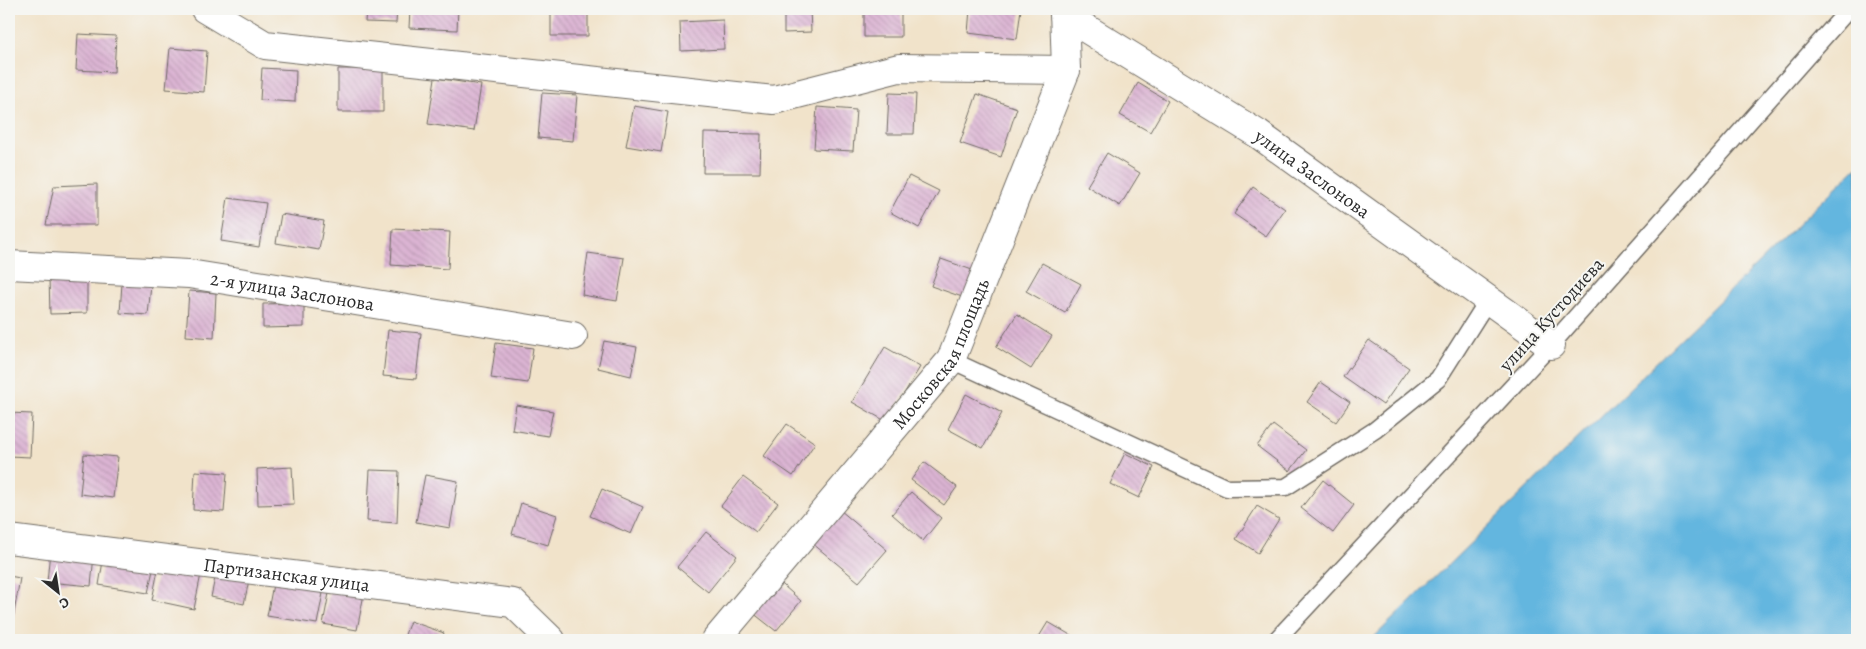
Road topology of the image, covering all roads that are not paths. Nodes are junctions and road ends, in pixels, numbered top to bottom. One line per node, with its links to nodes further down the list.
1 (205, 9): 4 (street)
2 (1848, 9): 8 (lane, улица Кустодиева)
3 (1064, 12): 4 (street, Московская площадь); 6 (street, улица Заслонова)
4 (1066, 70): 9 (street, Московская площадь)
5 (9, 266): 7 (street, 2-я улица Заслонова)
6 (1488, 300): 8 (street, улица Заслонова); 9 (lane)
7 (573, 336)
8 (1551, 345): 13 (lane, улица Кустодиева)
9 (950, 360): 12 (street, Московская площадь)
10 (9, 539): 11 (street, Партизанская улица)
11 (551, 640)
12 (717, 640)
13 (1276, 640)

